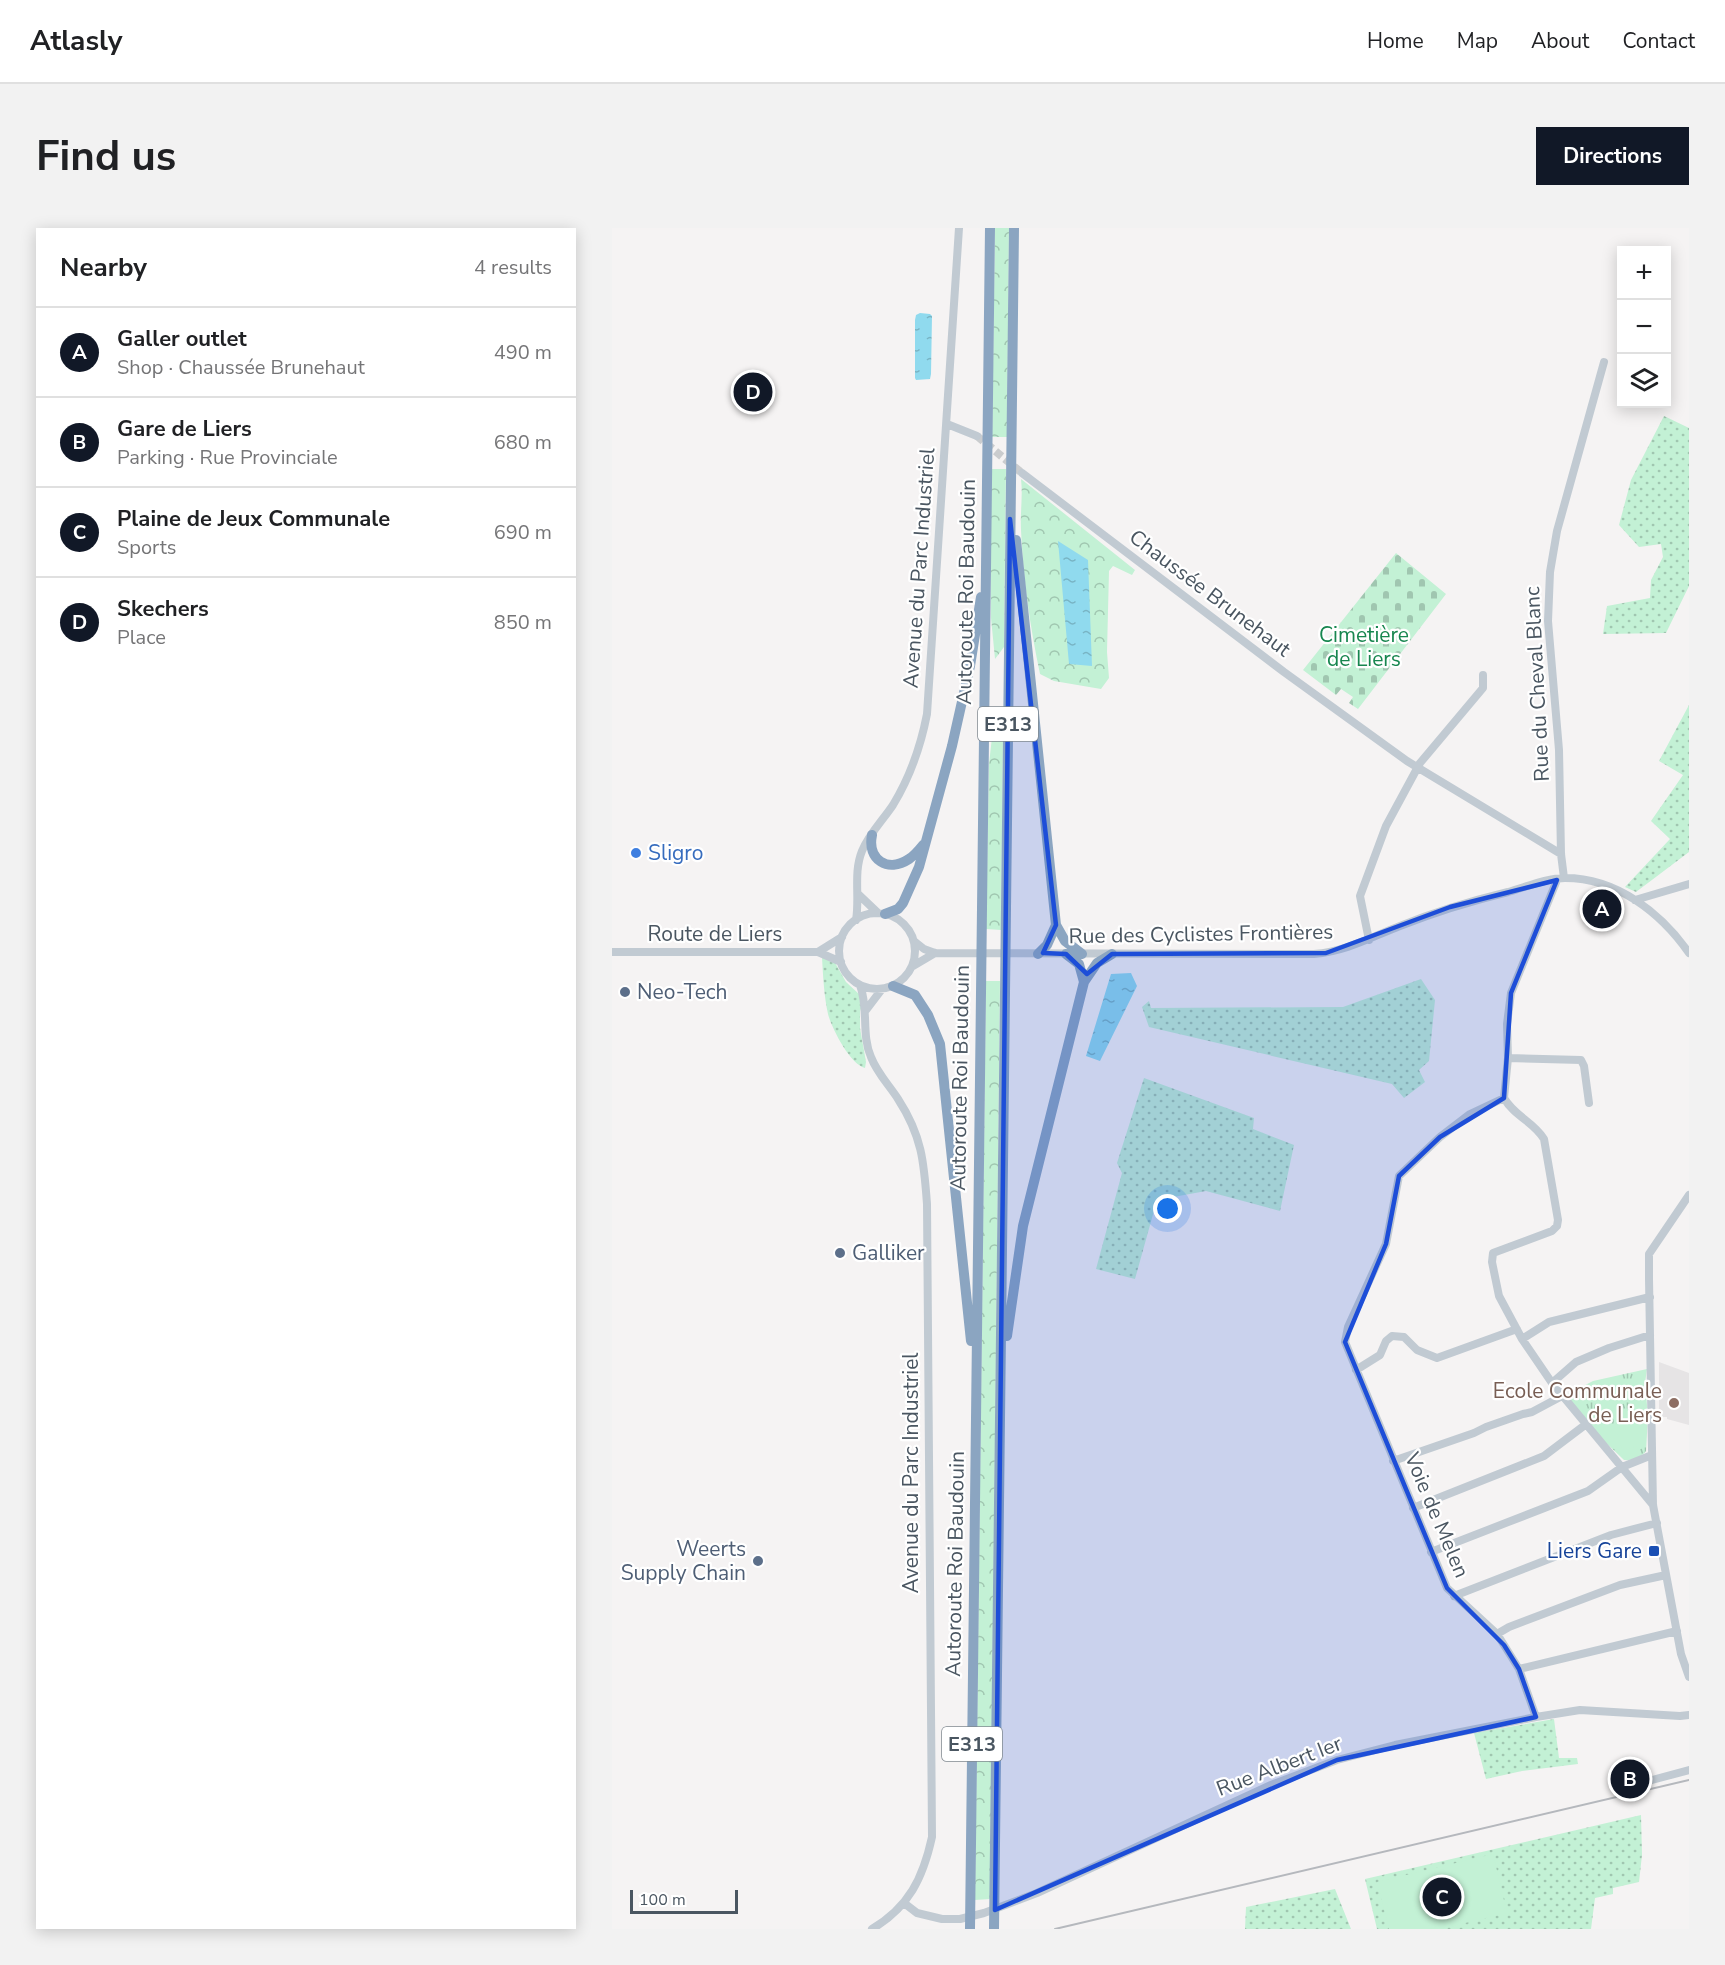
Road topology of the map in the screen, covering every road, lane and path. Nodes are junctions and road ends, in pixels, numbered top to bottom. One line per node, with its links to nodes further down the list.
1 (959, 228): 5 (street, Avenue du Parc Industriel)
2 (990, 228): 9 (highway, Autoroute Roi Baudouin / E313)
3 (1014, 228): 8 (highway, Autoroute Roi Baudouin / E313)
4 (1604, 362): 14 (street, Rue du Cheval Blanc)
5 (947, 424): 6 (street); 12 (street, Avenue du Parc Industriel)
6 (977, 436)
7 (1022, 473): 11 (street, Chaussée Brunehaut)
8 (1010, 519): 21 (highway); 48 (highway, Autoroute Roi Baudouin / E313)
9 (986, 586): 13 (highway); 47 (highway, Autoroute Roi Baudouin / E313)
10 (1483, 675): 11 (street)
11 (1418, 768): 14 (street, Chaussée Brunehaut); 23 (street)
12 (872, 835): 13 (highway); 17 (street, Avenue du Parc Industriel)
13 (927, 840): 19 (highway)
14 (1561, 854): 15 (street, Rue du Cheval Blanc)
15 (1560, 879): 18 (street); 23 (street, Rue des Cyclistes Frontières); 39 (street)
16 (1689, 884): 18 (street)
17 (858, 894): 19 (street); 20 (street, Avenue du Parc Industriel)
18 (1635, 900): 28 (street)
19 (881, 914): 20 (street); 24 (street)
20 (856, 920): 22 (street)
21 (1056, 926): 29 (highway); 31 (highway)
22 (843, 936): 26 (street); 33 (street)
23 (1369, 940): 32 (street, Rue des Cyclistes Frontières)
24 (914, 941): 27 (street, Rue des Cyclistes Frontières); 34 (street)
25 (612, 952): 26 (street, Route de Liers)
26 (818, 952): 33 (street, Route de Liers)
27 (935, 953): 29 (street, Rue des Cyclistes Frontières); 34 (street)
28 (1689, 953)
29 (1038, 954): 30 (street, Rue des Cyclistes Frontières)
30 (1066, 954): 31 (street, Rue des Cyclistes Frontières); 35 (highway)
31 (1082, 954): 32 (street, Rue des Cyclistes Frontières)
32 (1112, 954): 35 (highway)
33 (841, 962): 36 (street)
34 (912, 968): 37 (street)
35 (1084, 982): 48 (highway)
36 (860, 985): 37 (street); 38 (street, Avenue du Parc Industriel)
37 (887, 988): 38 (street); 47 (highway)
38 (866, 1010): 70 (street, Avenue du Parc Industriel)
39 (1508, 1058): 40 (street); 41 (street)
40 (1504, 1098): 44 (street); 49 (street, Voie de Melen)
41 (1589, 1103)
42 (1689, 1195): 43 (street)
43 (1650, 1297): 45 (street); 46 (street)
44 (1517, 1329): 46 (street); 49 (street)
45 (1650, 1335): 50 (street); 53 (street)
46 (1522, 1339): 50 (street)
47 (976, 1355): 72 (highway, Autoroute Roi Baudouin / E313)
48 (1001, 1362): 73 (highway, Autoroute Roi Baudouin / E313)
49 (1356, 1370): 54 (street, Voie de Melen)
50 (1552, 1383): 51 (street)
51 (1562, 1396): 52 (street); 54 (street)
52 (1585, 1425): 55 (street); 57 (street)
53 (1652, 1455): 55 (street); 56 (street)
54 (1393, 1461): 57 (street, Voie de Melen)
55 (1622, 1467): 56 (street); 59 (street)
56 (1653, 1505): 58 (street)
57 (1413, 1508): 59 (street, Voie de Melen)
58 (1657, 1522): 60 (street); 61 (street)
59 (1431, 1552): 61 (street, Voie de Melen)
60 (1666, 1575): 62 (street); 63 (street)
61 (1454, 1596): 63 (street, Voie de Melen)
62 (1677, 1631): 64 (street); 65 (street)
63 (1497, 1634): 64 (street, Voie de Melen)
64 (1519, 1669): 67 (street, Voie de Melen)
65 (1689, 1672)
66 (1689, 1715): 67 (street, Rue Albert Ier)
67 (1536, 1717): 70 (street, Rue Albert Ier)
68 (1689, 1770): 69 (street)
69 (1652, 1780)
70 (904, 1904): 71 (street, Avenue du Parc Industriel)
71 (872, 1929)
72 (970, 1929)
73 (994, 1929)

